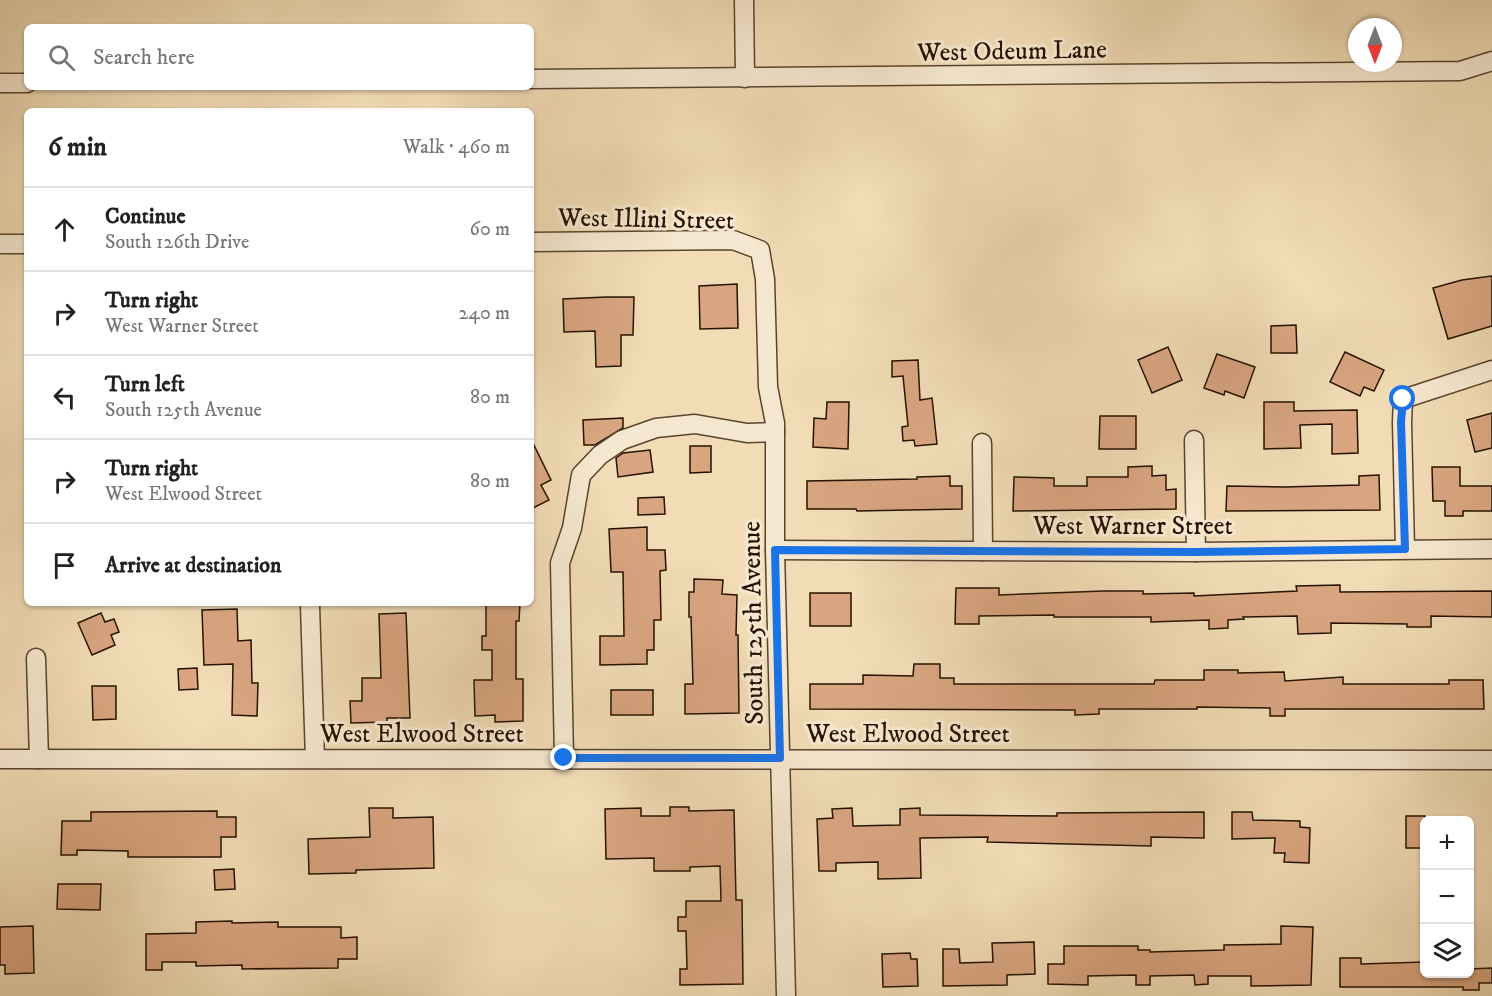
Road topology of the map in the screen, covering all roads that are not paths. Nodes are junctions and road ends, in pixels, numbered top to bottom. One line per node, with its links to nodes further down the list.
1 (744, 0): 3 (street)
2 (1492, 61): 3 (street, West Odeum Lane)
3 (745, 78): 4 (street, West Odeum Lane)
4 (534, 79)
5 (0, 83): 6 (street)
6 (24, 83)
7 (534, 242): 10 (street, West Illini Street)
8 (0, 244): 9 (street)
9 (24, 244)
10 (760, 250): 12 (street, South 125th Avenue)
11 (1492, 370): 15 (street)
12 (775, 432): 17 (street, South 125th Avenue); 22 (street)
13 (1194, 440): 19 (street)
14 (982, 442): 18 (street)
15 (1405, 549): 16 (street, West Warner Street); 19 (street, West Warner Street)
16 (1492, 549)
17 (775, 550): 18 (street, West Warner Street); 23 (street, South 125th Avenue)
18 (983, 551): 19 (street, West Warner Street)
19 (1196, 552)
20 (310, 606): 26 (street)
21 (36, 658): 25 (street)
22 (564, 758): 23 (street, West Elwood Street); 26 (street, West Elwood Street)
23 (780, 758): 27 (street, West Elwood Street); 28 (street, South 125th Avenue)
24 (0, 759): 25 (street, West Elwood Street)
25 (39, 759): 26 (street, West Elwood Street)
26 (315, 759)
27 (1492, 760)
28 (786, 996)

